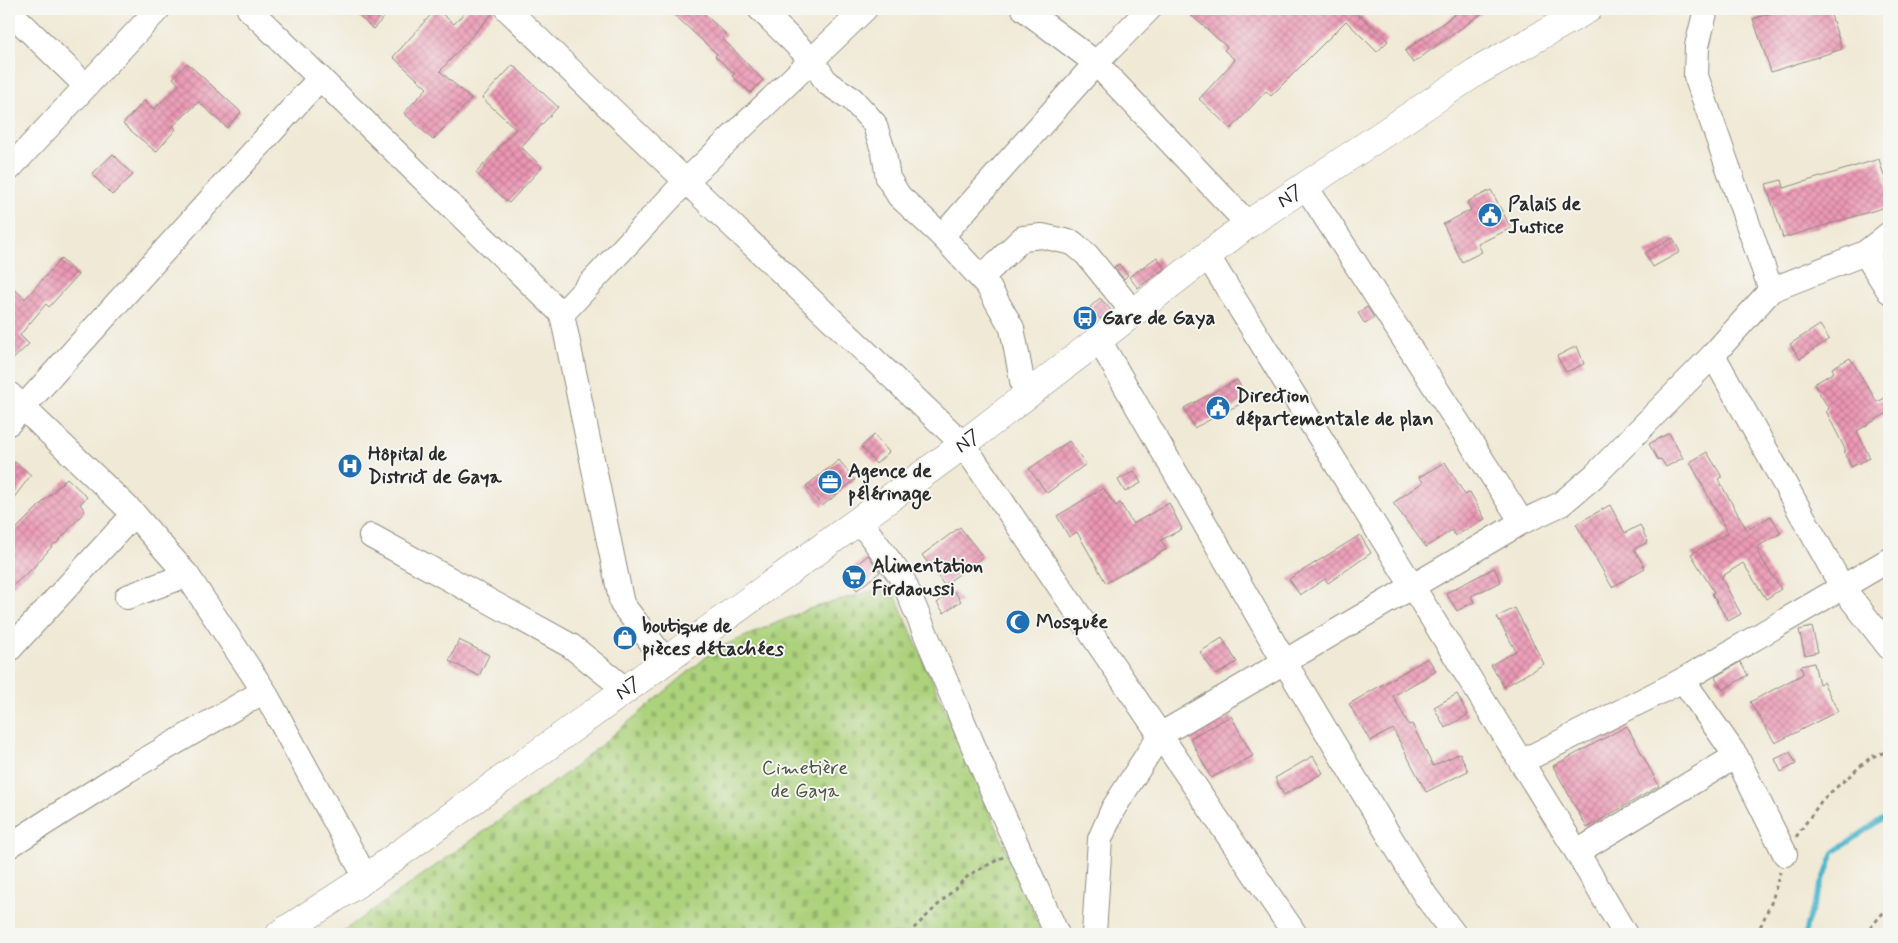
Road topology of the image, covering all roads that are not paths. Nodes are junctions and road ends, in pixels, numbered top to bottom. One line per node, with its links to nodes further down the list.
1 (158, 9): 14 (street)
2 (508, 9): 16 (street)
3 (760, 9): 11 (street)
4 (864, 9): 11 (street)
5 (1024, 9): 12 (street)
6 (1150, 9): 12 (street)
7 (1588, 9): 17 (main road, N7)
8 (1706, 9): 24 (street)
9 (255, 11): 13 (street)
10 (10, 13): 14 (street)
11 (812, 60): 16 (street); 20 (street)
12 (1096, 63): 18 (street); 20 (street)
13 (320, 78): 27 (street); 31 (street)
14 (86, 86): 15 (street)
15 (9, 169)
16 (686, 181): 27 (street); 32 (street)
17 (1306, 187): 18 (main road, N7); 35 (street)
18 (1248, 224): 22 (main road, N7)
19 (1889, 234): 21 (street)
20 (942, 236): 23 (street)
21 (1865, 253): 24 (street); 25 (street)
22 (1207, 256): 26 (main road, N7); 39 (street)
23 (981, 278): 26 (street); 30 (street)
24 (1771, 290): 29 (street)
25 (1889, 291)
26 (1133, 312): 28 (main road, N7)
27 (562, 314): 44 (street)
28 (1099, 340): 30 (main road, N7); 45 (street)
29 (1713, 355): 35 (street); 40 (street)
30 (1025, 396): 32 (main road, N7)
31 (14, 408): 33 (street)
32 (963, 444): 34 (main road, N7); 49 (street)
33 (134, 514): 38 (street); 43 (street)
34 (859, 520): 44 (main road, N7); 57 (street)
35 (1522, 522): 39 (street)
36 (371, 536): 47 (street)
37 (1889, 560): 40 (street)
38 (187, 575): 41 (street); 48 (street)
39 (1412, 587): 45 (street); 51 (street)
40 (1842, 587): 42 (street); 46 (street)
41 (127, 597)
42 (1889, 647)
43 (9, 650)
44 (665, 660): 47 (main road, N7)
45 (1284, 662): 49 (street); 60 (street)
46 (1683, 680): 50 (street); 51 (street)
47 (625, 689): 55 (main road, N7)
48 (264, 691): 52 (street); 55 (street)
49 (1160, 735): 58 (street); 59 (street)
50 (1736, 756): 53 (street); 54 (street)
51 (1521, 762): 53 (street)
52 (9, 846)
53 (1577, 852): 61 (street)
54 (1785, 854)
55 (366, 878): 56 (main road, N7)
56 (280, 934)
57 (1058, 934)
58 (1094, 934)
59 (1295, 934)
60 (1454, 934)
61 (1625, 934)

